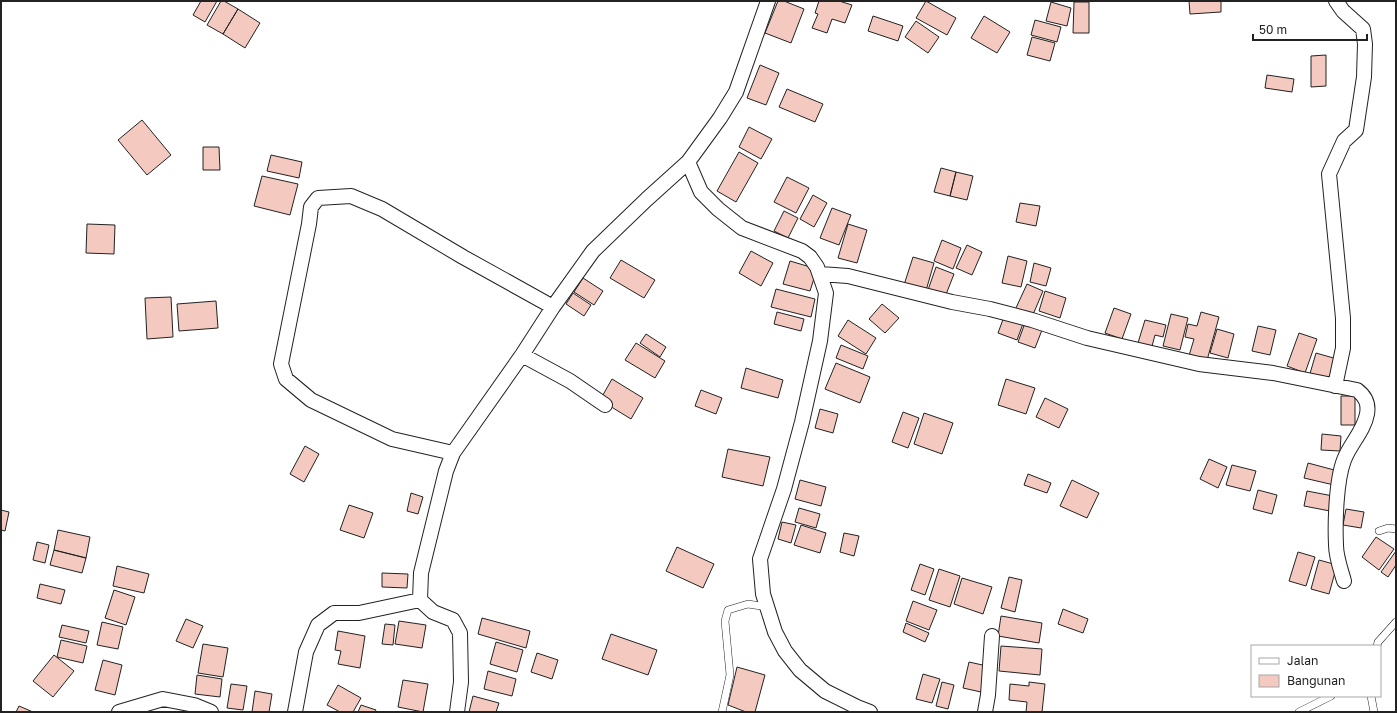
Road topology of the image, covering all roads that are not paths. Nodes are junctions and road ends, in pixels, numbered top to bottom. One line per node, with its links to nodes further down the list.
1 (768, 1): 3 (street)
2 (1336, 1): 7 (street)
3 (688, 162): 4 (street); 5 (street)
4 (820, 274): 7 (street); 14 (street)
5 (553, 306): 6 (street); 9 (street)
6 (522, 355): 8 (street); 9 (street)
7 (1335, 386): 12 (street)
8 (605, 405)
9 (453, 453): 13 (street)
10 (1396, 529): 11 (lane)
11 (1379, 531)
12 (1344, 581)
13 (420, 600): 22 (street); 23 (street)
14 (767, 607): 24 (lane); 25 (street)
15 (1396, 622): 17 (lane)
16 (992, 636): 26 (street)
17 (1377, 645)
18 (1329, 697): 27 (lane)
19 (1371, 697): 28 (lane)
20 (119, 712): 21 (street)
21 (210, 712)
22 (294, 712)
23 (457, 712)
24 (722, 712)
25 (870, 712)
26 (985, 712)
27 (1299, 712)
28 (1374, 712)

